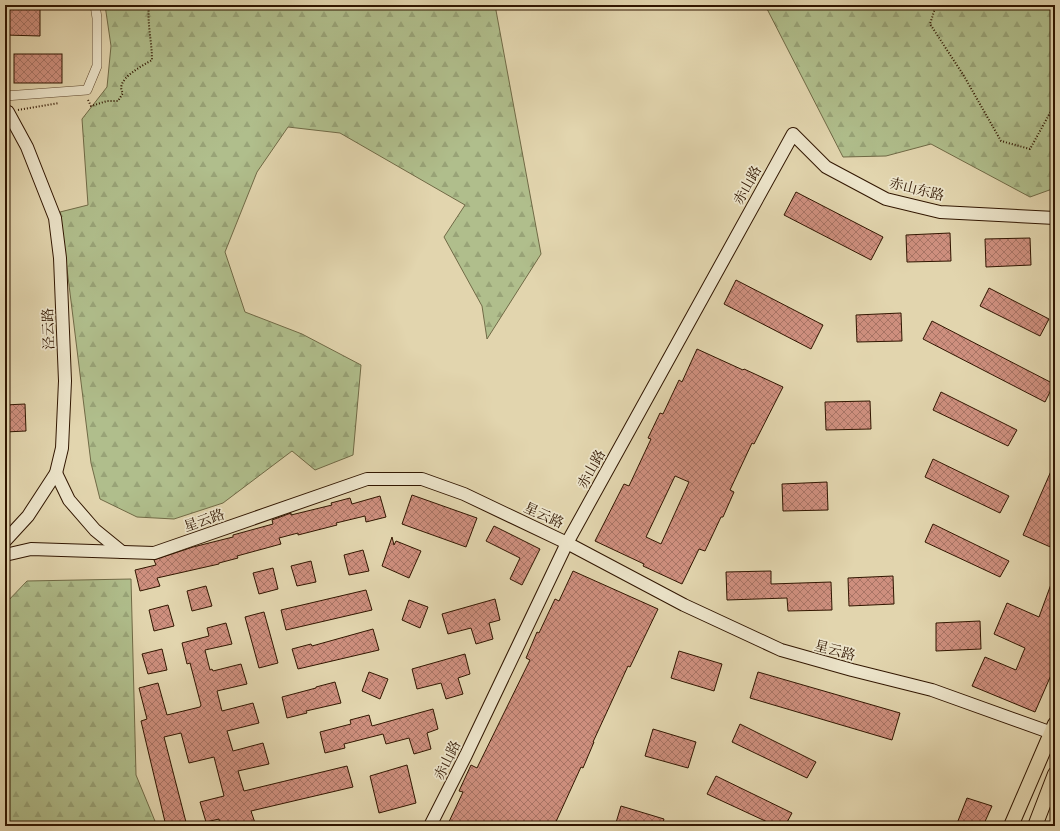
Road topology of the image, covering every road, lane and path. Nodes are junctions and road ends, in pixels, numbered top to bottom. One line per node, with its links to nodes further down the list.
1 (95, 5): 3 (street)
2 (936, 5): 4 (path)
3 (5, 96)
4 (1055, 104)
5 (5, 111): 8 (street, 泾云路)
6 (793, 134): 7 (street, 赤山东路); 10 (street, 赤山路)
7 (1055, 218)
8 (56, 473): 9 (street, 泾云路); 11 (street)
9 (5, 541)
10 (568, 543): 11 (street, 星云路); 13 (street, 星云路); 15 (street, 赤山路)
11 (122, 552): 12 (street, 星云路)
12 (5, 555)
13 (1053, 728): 16 (main road)
14 (1055, 774): 17 (main road)
15 (430, 826)
16 (1011, 826)
17 (1035, 826)

